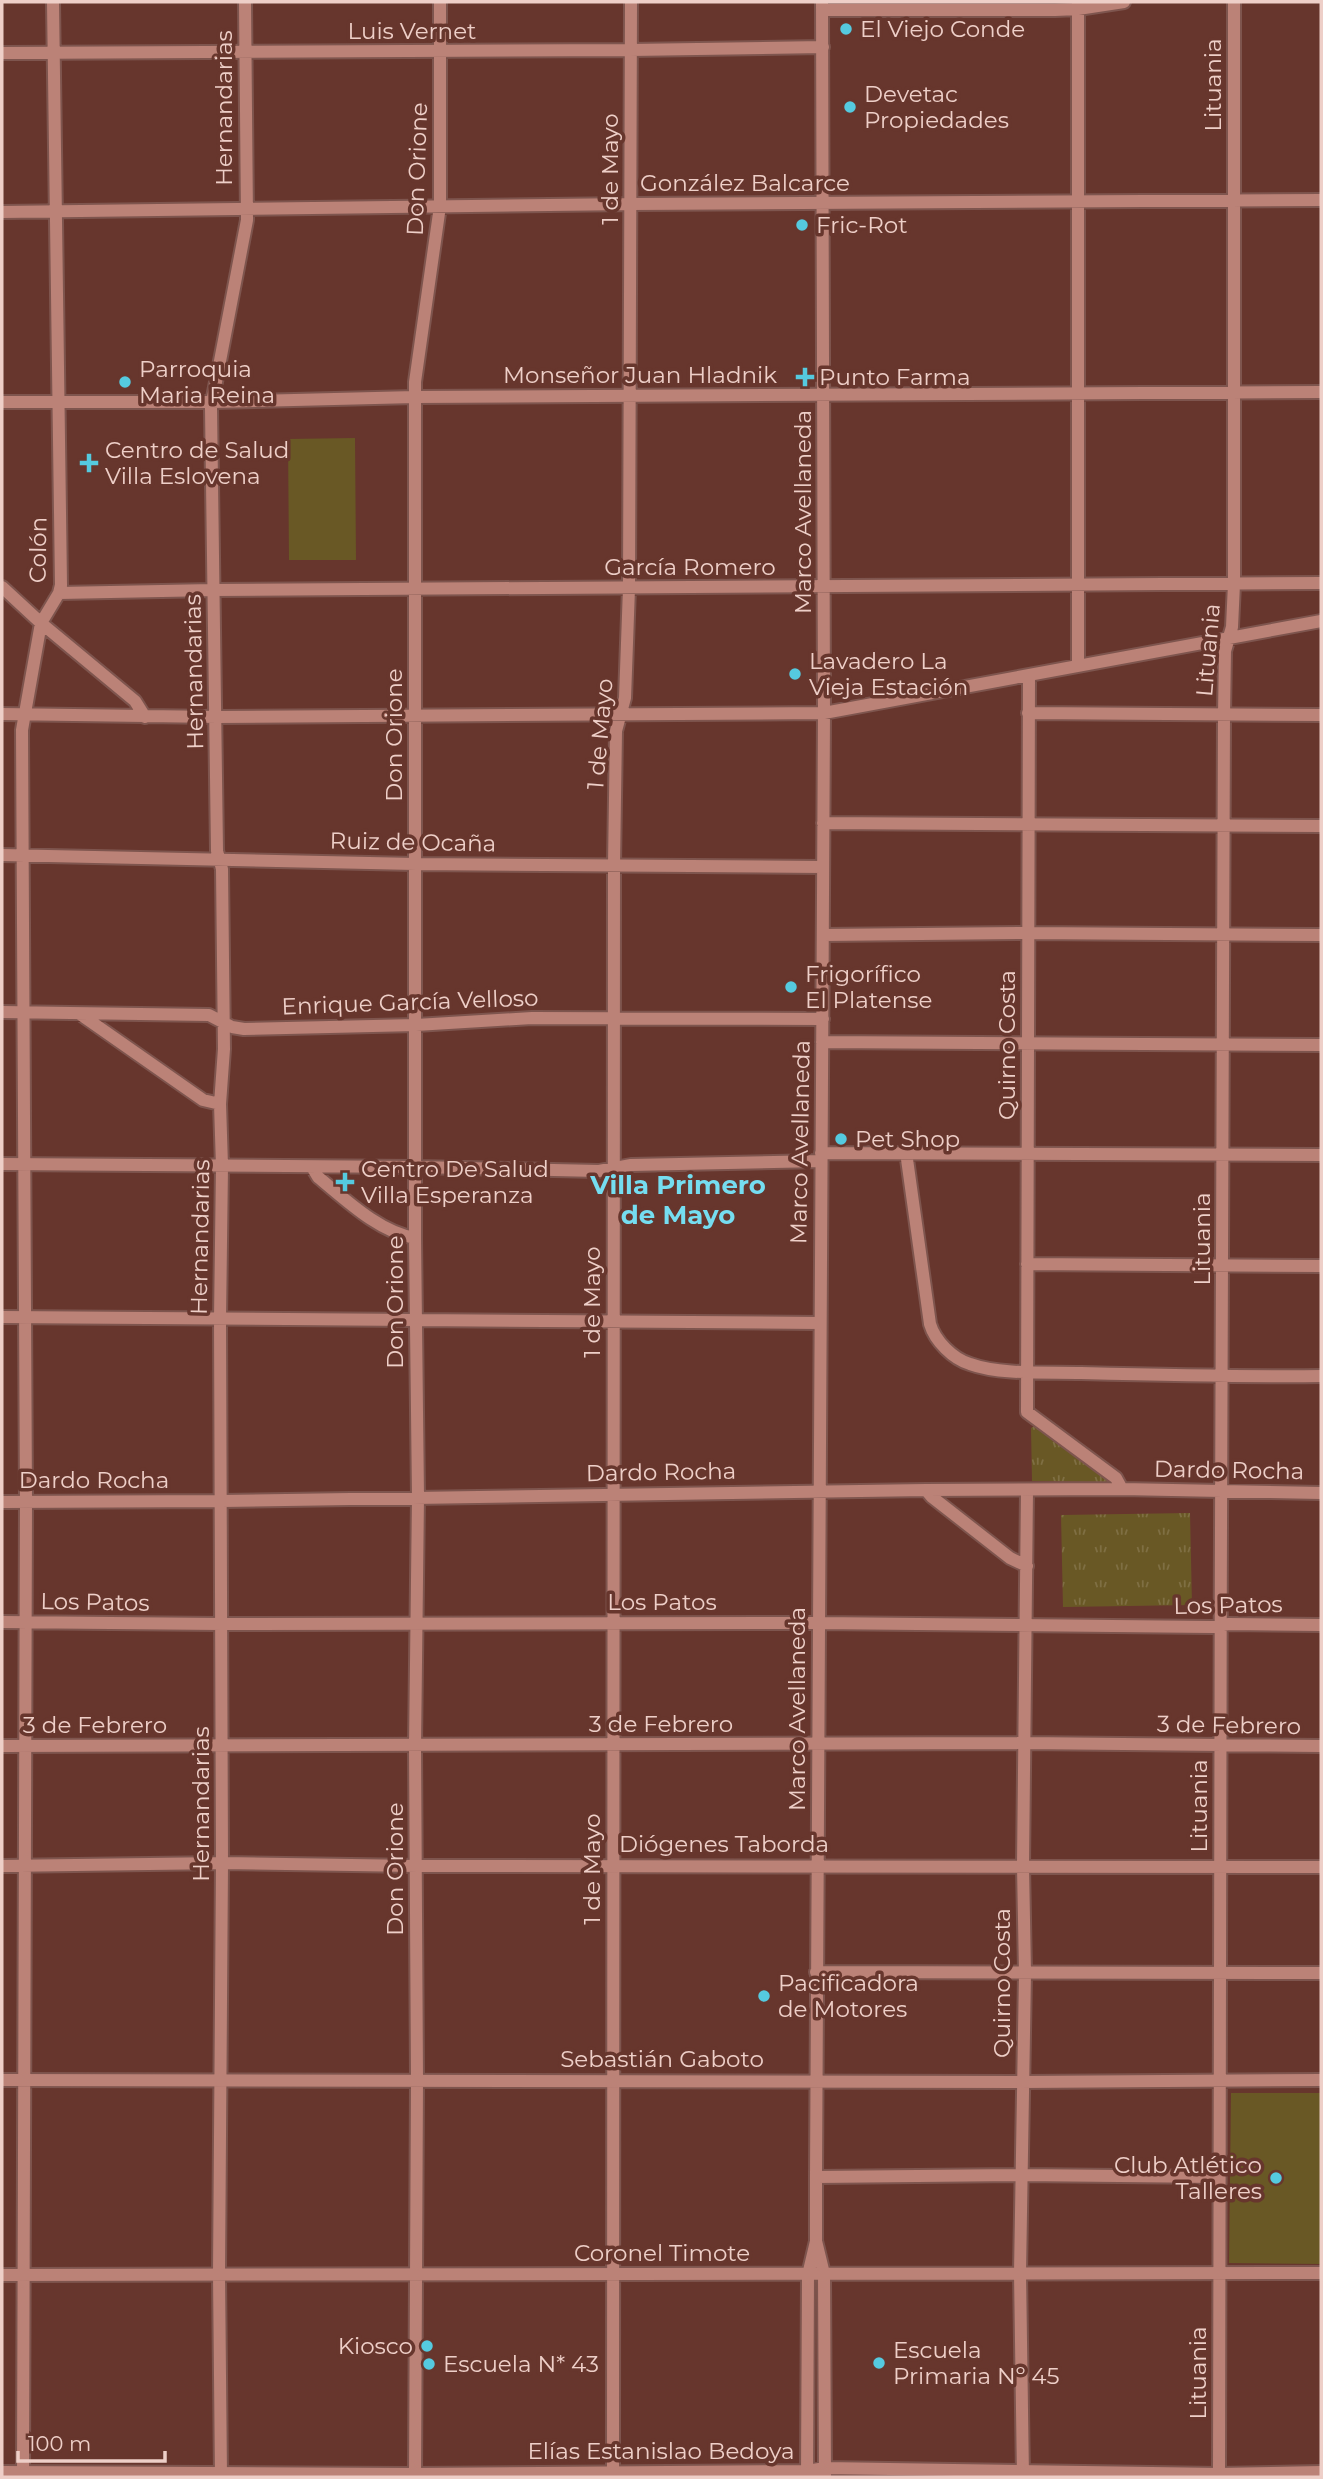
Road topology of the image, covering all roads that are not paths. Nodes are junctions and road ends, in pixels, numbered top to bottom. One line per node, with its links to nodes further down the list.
1 (52, 2): 14 (street, Colón)
2 (245, 2): 15 (street, Hernandarias)
3 (440, 2): 12 (street, Don Orione)
4 (631, 2): 11 (street, 1 de Mayo)
5 (1124, 2): 7 (street)
6 (1234, 2): 16 (street, Lituania)
7 (1078, 5): 9 (street); 18 (street)
8 (823, 6): 9 (street); 10 (street, Marco Avellaneda)
9 (951, 6)
10 (823, 47): 11 (street, Luis Vernet); 20 (street, Marco Avellaneda)
11 (631, 50): 12 (street, Luis Vernet); 19 (street, 1 de Mayo)
12 (441, 51): 15 (street, Luis Vernet); 21 (street, Don Orione)
13 (2, 53): 14 (street, Luis Vernet)
14 (52, 53): 15 (street, Luis Vernet); 24 (street, Colón)
15 (245, 53): 22 (street, Hernandarias)
16 (1234, 200): 17 (street, González Balcarce); 18 (street, González Balcarce); 26 (street, Lituania)
17 (1321, 200)
18 (1077, 202): 20 (street, González Balcarce); 27 (street)
19 (631, 204): 20 (street, González Balcarce); 21 (street, González Balcarce); 28 (street, 1 de Mayo)
20 (823, 204): 29 (street, Marco Avellaneda)
21 (440, 206): 22 (street, González Balcarce); 30 (street, Don Orione)
22 (247, 209): 24 (street, González Balcarce); 33 (street, Hernandarias)
23 (2, 212): 24 (street, González Balcarce)
24 (55, 212): 32 (street, Colón)
25 (1321, 392): 26 (street, Monseñor Juan Hladnik)
26 (1233, 393): 27 (street, Monseñor Juan Hladnik); 35 (street, Lituania)
27 (1078, 394): 29 (street, Monseñor Juan Hladnik); 36 (street)
28 (630, 396): 29 (street, Monseñor Juan Hladnik); 30 (street, Monseñor Juan Hladnik); 39 (street, 1 de Mayo)
29 (823, 396): 38 (street, Marco Avellaneda)
30 (415, 397): 33 (street, Monseñor Juan Hladnik); 40 (street, Don Orione)
31 (2, 402): 32 (street, Monseñor Juan Hladnik)
32 (58, 402): 33 (street, Monseñor Juan Hladnik); 42 (street, Colón)
33 (212, 402): 41 (street, Hernandarias)
34 (1321, 583): 35 (street, García Romero)
35 (1234, 584): 36 (street, García Romero); 45 (street, Lituania)
36 (1079, 586): 38 (street, García Romero); 46 (street)
37 (2, 587): 44 (street)
38 (824, 587): 39 (street, García Romero); 48 (street, Marco Avellaneda)
39 (629, 588): 40 (street, García Romero); 53 (street, 1 de Mayo)
40 (415, 589): 41 (street, García Romero); 52 (street, Don Orione)
41 (213, 590): 42 (street, García Romero); 57 (street, Hernandarias)
42 (59, 593): 44 (street, Colón)
43 (1321, 621): 45 (street)
44 (41, 623): 51 (street, Colón); 56 (street)
45 (1228, 638): 46 (street); 54 (street, Lituania)
46 (1078, 665): 47 (street)
47 (1029, 677): 48 (street); 49 (street, Quirno Costa)
48 (824, 713): 53 (street); 58 (street, Marco Avellaneda)
49 (1028, 713): 54 (street); 59 (street, Quirno Costa)
50 (2, 714): 51 (street)
51 (23, 714): 56 (street); 63 (street, Colón)
52 (415, 715): 53 (street); 57 (street); 65 (street, Don Orione)
53 (620, 715): 66 (street, 1 de Mayo)
54 (1224, 715): 55 (street); 60 (street, Lituania)
55 (1321, 715)
56 (145, 717): 57 (street)
57 (217, 717): 64 (street, Hernandarias)
58 (823, 823): 59 (street); 67 (street, Marco Avellaneda)
59 (1029, 824): 60 (street); 68 (street, Quirno Costa)
60 (1224, 824): 61 (street); 69 (street, Lituania)
61 (1321, 826)
62 (2, 855): 63 (street, Ruiz de Ocaña)
63 (22, 855): 64 (street, Ruiz de Ocaña); 73 (street, Colón)
64 (220, 860): 65 (street, Ruiz de Ocaña); 77 (street, Hernandarias)
65 (415, 863): 66 (street, Ruiz de Ocaña); 78 (street, Don Orione)
66 (614, 865): 67 (street, Ruiz de Ocaña); 75 (street, 1 de Mayo)
67 (823, 867): 70 (street, Marco Avellaneda)
68 (1028, 933): 69 (street); 70 (street); 80 (street, Quirno Costa)
69 (1223, 934): 71 (street); 81 (street, Lituania)
70 (823, 935): 76 (street, Marco Avellaneda)
71 (1321, 935)
72 (2, 1012): 73 (street, Enrique García Velloso)
73 (25, 1012): 74 (street, Enrique García Velloso); 90 (street, Colón)
74 (79, 1014): 77 (street, Enrique García Velloso); 83 (street)
75 (614, 1017): 76 (street, Enrique García Velloso); 78 (street, Enrique García Velloso); 94 (street, 1 de Mayo)
76 (823, 1018): 79 (street, Marco Avellaneda)
77 (223, 1022): 78 (street, Enrique García Velloso); 83 (street, Hernandarias)
78 (416, 1026): 93 (street, Don Orione)
79 (822, 1042): 80 (street); 88 (street, Marco Avellaneda)
80 (1029, 1044): 81 (street); 86 (street, Quirno Costa)
81 (1223, 1044): 82 (street); 85 (street, Lituania)
82 (1321, 1045)
83 (220, 1104): 91 (street, Hernandarias)
84 (906, 1152): 86 (street); 88 (street); 105 (street)
85 (1223, 1154): 86 (street); 87 (street); 97 (street, Lituania)
86 (1028, 1155): 96 (street, Quirno Costa)
87 (1321, 1155)
88 (821, 1157): 94 (street); 104 (street, Marco Avellaneda)
89 (2, 1164): 90 (street)
90 (25, 1164): 91 (street); 100 (street, Colón)
91 (222, 1166): 92 (street); 101 (street, Hernandarias)
92 (312, 1167): 93 (street); 95 (street)
93 (416, 1167): 94 (street); 95 (street, Don Orione)
94 (613, 1170): 103 (street, 1 de Mayo)
95 (415, 1238): 102 (street, Don Orione)
96 (1027, 1264): 97 (street); 105 (street, Quirno Costa)
97 (1222, 1265): 98 (street); 107 (street, Lituania)
98 (1321, 1266)
99 (2, 1317): 100 (street)
100 (24, 1318): 101 (street); 116 (street, Colón)
101 (220, 1319): 102 (street); 117 (street, Hernandarias)
102 (415, 1320): 103 (street); 115 (street, Don Orione)
103 (612, 1322): 104 (street); 113 (street, 1 de Mayo)
104 (819, 1323): 111 (street, Marco Avellaneda)
105 (1027, 1371): 107 (street); 108 (street, Quirno Costa)
106 (1321, 1376): 107 (street)
107 (1223, 1377): 112 (street, Lituania)
108 (1122, 1489): 110 (street, Dardo Rocha); 112 (street, Dardo Rocha)
109 (926, 1490): 110 (street, Dardo Rocha); 111 (street, Dardo Rocha); 119 (street)
110 (1027, 1490): 119 (street, Quirno Costa)
111 (818, 1491): 113 (street, Dardo Rocha); 123 (street, Marco Avellaneda)
112 (1221, 1492): 114 (street, Dardo Rocha); 127 (street, Lituania)
113 (614, 1493): 115 (street, Dardo Rocha); 122 (street, 1 de Mayo)
114 (1321, 1493)
115 (418, 1497): 117 (street, Dardo Rocha); 125 (street, Don Orione)
116 (26, 1501): 117 (street, Dardo Rocha); 118 (street, Dardo Rocha); 121 (street, Colón)
117 (222, 1501): 124 (street, Hernandarias)
118 (2, 1502)
119 (1027, 1566): 126 (street, Quirno Costa)
120 (2, 1622): 121 (street, Los Patos)
121 (26, 1622): 124 (street, Los Patos); 133 (street, Colón)
122 (613, 1623): 123 (street, Los Patos); 125 (street, Los Patos); 131 (street, 1 de Mayo)
123 (818, 1623): 126 (street, Los Patos); 130 (street, Marco Avellaneda)
124 (220, 1624): 125 (street, Los Patos); 134 (street, Hernandarias)
125 (416, 1624): 135 (street, Don Orione)
126 (1025, 1625): 127 (street, Los Patos); 129 (street, Quirno Costa)
127 (1221, 1625): 128 (street, Los Patos); 136 (street, Lituania)
128 (1321, 1625)
129 (1024, 1743): 130 (street, 3 de Febrero); 136 (street, 3 de Febrero); 144 (street, Quirno Costa)
130 (817, 1744): 131 (street, 3 de Febrero); 140 (street, Marco Avellaneda)
131 (613, 1745): 135 (street, 3 de Febrero); 139 (street, 1 de Mayo)
132 (2, 1746): 133 (street, 3 de Febrero)
133 (26, 1746): 134 (street, 3 de Febrero); 142 (street, Colón)
134 (222, 1746): 135 (street, 3 de Febrero); 138 (street, Hernandarias)
135 (415, 1746): 143 (street, Don Orione)
136 (1220, 1746): 137 (street, 3 de Febrero); 145 (street, Lituania)
137 (1321, 1746)
138 (222, 1863): 142 (street, Diógenes Taborda); 143 (street, Diógenes Taborda); 153 (street, Hernandarias)
139 (613, 1865): 140 (street, Diógenes Taborda); 143 (street, Diógenes Taborda); 155 (street, 1 de Mayo)
140 (818, 1865): 144 (street, Diógenes Taborda); 147 (street, Marco Avellaneda)
141 (2, 1866): 142 (street, Diógenes Taborda)
142 (26, 1866): 152 (street, Colón)
143 (416, 1866): 154 (street, Don Orione)
144 (1023, 1866): 145 (street, Diógenes Taborda); 148 (street, Quirno Costa)
145 (1220, 1866): 146 (street, Diógenes Taborda); 150 (street, Lituania)
146 (1321, 1867)
147 (816, 1972): 148 (street); 156 (street, Marco Avellaneda)
148 (1025, 1973): 150 (street); 159 (street, Quirno Costa)
149 (1321, 1973): 150 (street)
150 (1218, 1974): 157 (street, Lituania)
151 (2, 2080): 152 (street, Sebastián Gaboto)
152 (25, 2080): 153 (street, Sebastián Gaboto); 172 (street, Colón)
153 (221, 2080): 154 (street, Sebastián Gaboto); 169 (street, Hernandarias)
154 (417, 2080): 155 (street, Sebastián Gaboto); 165 (street, Don Orione)
155 (612, 2080): 156 (street, Sebastián Gaboto); 166 (street, 1 de Mayo)
156 (815, 2080): 159 (street, Sebastián Gaboto); 161 (street, Marco Avellaneda)
157 (1218, 2080): 158 (street, Sebastián Gaboto); 159 (street, Sebastián Gaboto); 162 (street, Lituania)
158 (1321, 2080)
159 (1023, 2082): 160 (street, Quirno Costa)
160 (1021, 2175): 161 (street); 162 (street); 167 (street, Quirno Costa)
161 (817, 2177): 163 (street, Marco Avellaneda)
162 (1217, 2177): 164 (street, Lituania)
163 (816, 2241): 170 (street, Marco Avellaneda); 173 (street, Marco Avellaneda)
164 (1219, 2272): 167 (street, Coronel Timote); 168 (street, Coronel Timote); 183 (street, Lituania)
165 (416, 2273): 166 (street, Coronel Timote); 169 (street, Coronel Timote); 180 (street, Don Orione)
166 (613, 2273): 173 (street, Coronel Timote); 181 (street, 1 de Mayo)
167 (1020, 2273): 170 (street, Coronel Timote); 182 (street, Quirno Costa)
168 (1321, 2273)
169 (219, 2274): 172 (street, Coronel Timote); 179 (street, Hernandarias)
170 (824, 2274): 173 (street, Coronel Timote); 176 (street, Marco Avellaneda)
171 (2, 2275): 172 (street, Coronel Timote)
172 (25, 2275): 178 (street, Colón)
173 (808, 2275): 177 (street, Marco Avellaneda)
174 (2, 2472): 178 (street, Elías Estanislao Bedoya)
175 (1321, 2472): 183 (street, Elías Estanislao Bedoya)
176 (825, 2473): 177 (street, Elías Estanislao Bedoya); 182 (street, Elías Estanislao Bedoya)
177 (807, 2474): 181 (street, Elías Estanislao Bedoya)
178 (23, 2475): 179 (street, Elías Estanislao Bedoya)
179 (221, 2475): 180 (street, Elías Estanislao Bedoya)
180 (415, 2475): 181 (street, Elías Estanislao Bedoya)
181 (613, 2475)
182 (1023, 2475): 183 (street, Elías Estanislao Bedoya)
183 (1219, 2475)

